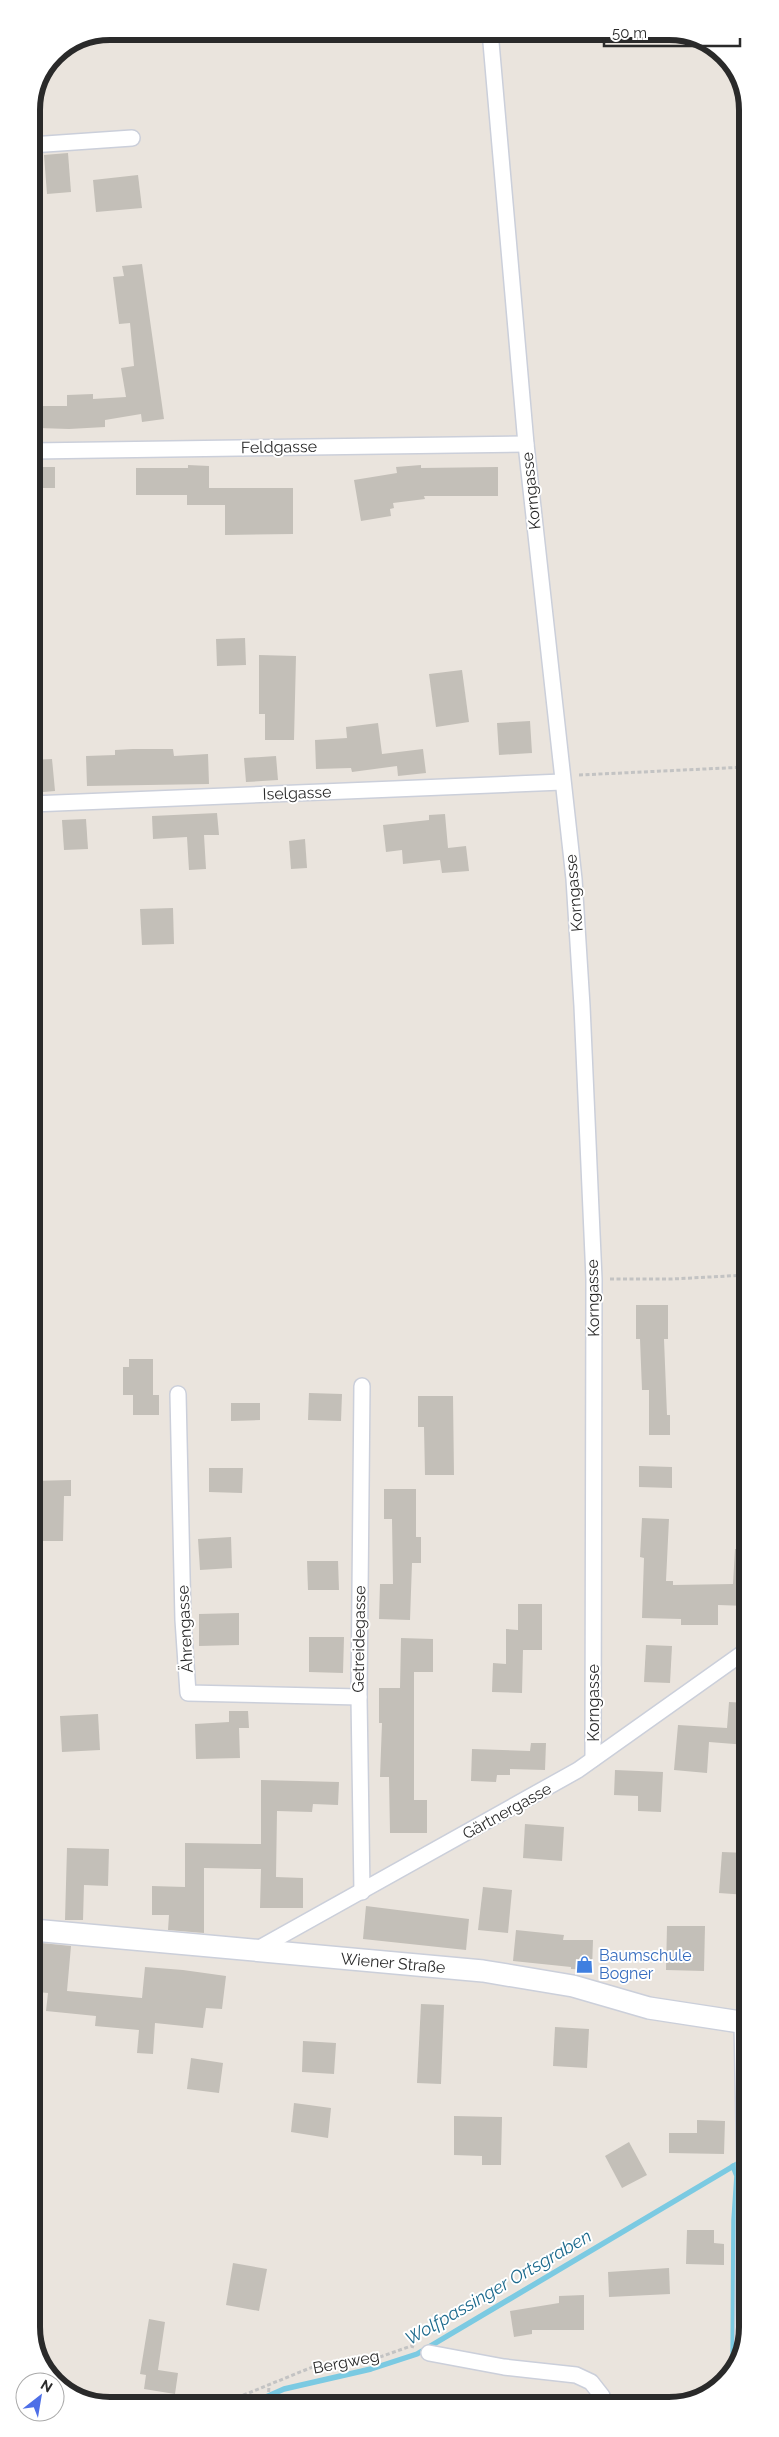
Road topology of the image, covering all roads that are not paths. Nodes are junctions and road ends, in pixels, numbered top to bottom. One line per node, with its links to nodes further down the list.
1 (491, 40): 4 (street, Korngasse)
2 (132, 138): 3 (street)
3 (40, 144)
4 (526, 444): 5 (street, Feldgasse); 6 (street, Korngasse)
5 (40, 451)
6 (561, 779): 7 (street, Iselgasse); 12 (street, Korngasse)
7 (40, 804)
8 (362, 1386): 11 (street, Getreidegasse)
9 (178, 1394): 11 (street, Ährengasse)
10 (739, 1656): 12 (street, Gärtnergasse)
11 (358, 1697): 13 (street, Getreidegasse)
12 (593, 1759): 13 (street, Gärtnergasse)
13 (362, 1892): 15 (street, Gärtnergasse)
14 (40, 1931): 15 (main road, Wiener Straße)
15 (254, 1951): 16 (main road, Wiener Straße)
16 (739, 2021)
17 (424, 2350): 18 (street)
18 (602, 2397)

